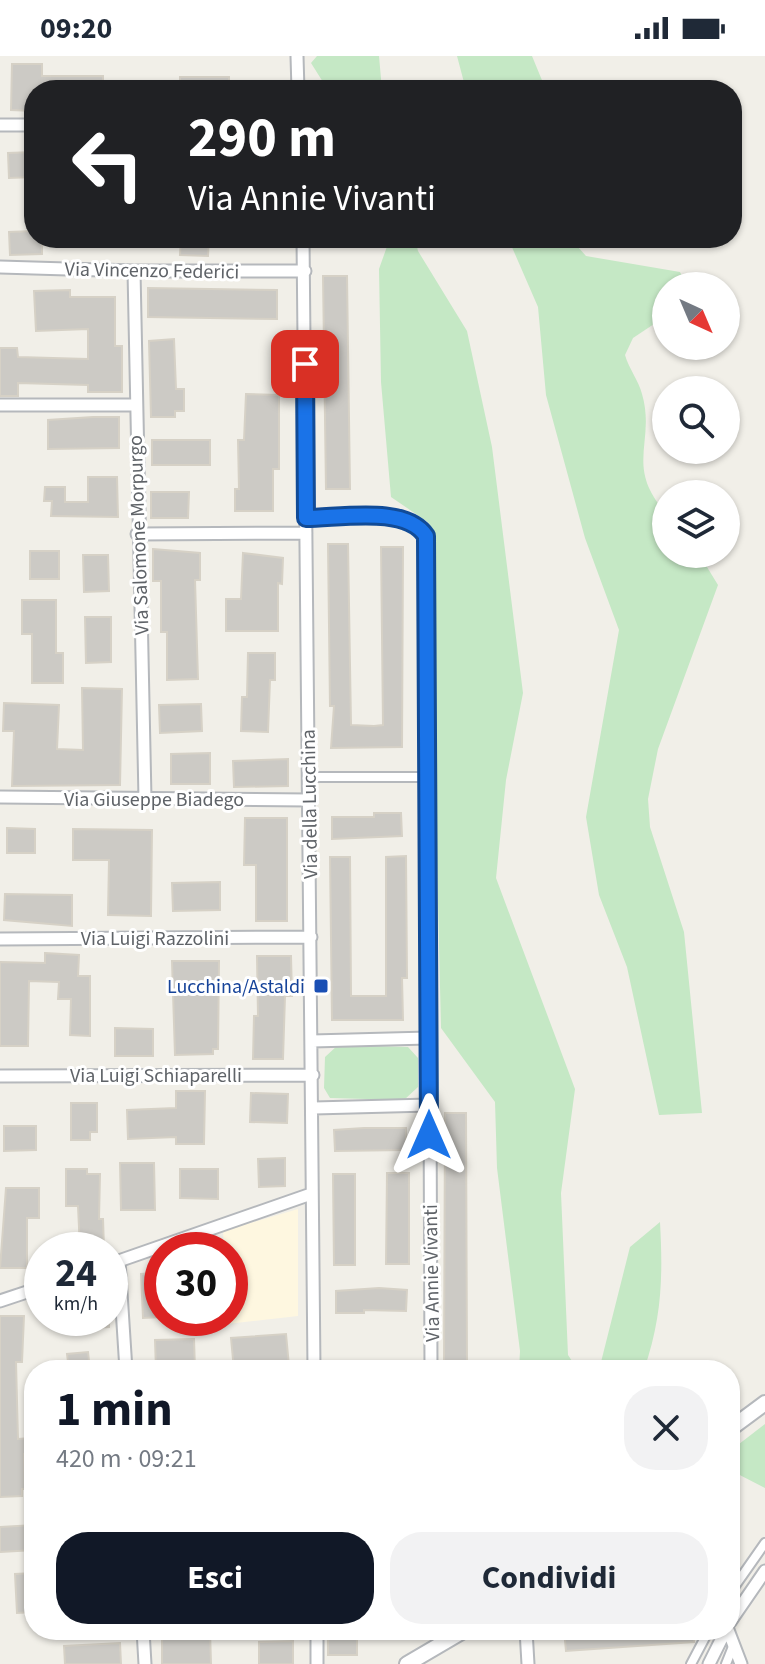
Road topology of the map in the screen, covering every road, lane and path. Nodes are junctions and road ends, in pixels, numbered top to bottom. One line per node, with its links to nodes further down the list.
1 (297, 56): 2 (street)
2 (298, 80)
3 (0, 125): 4 (street)
4 (24, 125)
5 (304, 248): 8 (street, Via della Lucchina)
6 (0, 267): 7 (street, Via Vincenzo Federici)
7 (134, 271): 8 (street, Via Vincenzo Federici); 10 (street, Via Salomone Morpurgo)
8 (305, 271): 11 (street, Via della Lucchina)
9 (0, 405): 10 (street)
10 (134, 405): 13 (street, Via Salomone Morpurgo)
11 (306, 518): 12 (street, Via della Lucchina); 15 (street, Via Annie Vivanti)
12 (306, 533): 13 (street); 14 (street, Via della Lucchina)
13 (137, 534): 17 (street, Via Salomone Morpurgo)
14 (308, 777): 15 (street); 18 (street, Via della Lucchina)
15 (429, 777): 21 (street, Via Annie Vivanti)
16 (0, 797): 17 (street, Via Giuseppe Biadego)
17 (145, 799): 18 (street, Via Giuseppe Biadego)
18 (309, 800): 19 (street, Via della Lucchina)
19 (311, 937): 20 (street, Via Luigi Razzolini); 22 (street, Via della Lucchina)
20 (0, 939)
21 (428, 1038): 22 (street); 25 (street, Via Annie Vivanti)
22 (312, 1041): 23 (street, Via della Lucchina)
23 (313, 1075): 24 (street, Via Luigi Schiaparelli); 26 (street, Via della Lucchina)
24 (0, 1076)
25 (429, 1105): 26 (street); 34 (street, Via Annie Vivanti)
26 (314, 1108): 27 (street, Via della Lucchina)
27 (311, 1194): 28 (street); 33 (street, Via della Lucchina)
28 (128, 1258)
29 (24, 1293): 30 (street)
30 (0, 1301)
31 (123, 1336): 32 (street)
32 (125, 1360)
33 (314, 1360)
34 (431, 1360)
35 (765, 1403): 36 (street)
36 (740, 1422)
37 (765, 1543): 39 (street)
38 (765, 1571): 40 (street)
39 (740, 1579)
40 (740, 1607)
41 (144, 1640): 49 (street)
42 (317, 1640): 50 (street)
43 (448, 1640): 51 (street)
44 (527, 1640): 52 (street)
45 (704, 1640): 53 (street)
46 (722, 1640): 54 (street)
47 (732, 1640): 48 (street)
48 (734, 1644): 55 (street); 56 (street)
49 (145, 1664)
50 (317, 1664)
51 (407, 1664)
52 (528, 1664)
53 (691, 1664)
54 (709, 1664)
55 (726, 1664)
56 (741, 1664)

